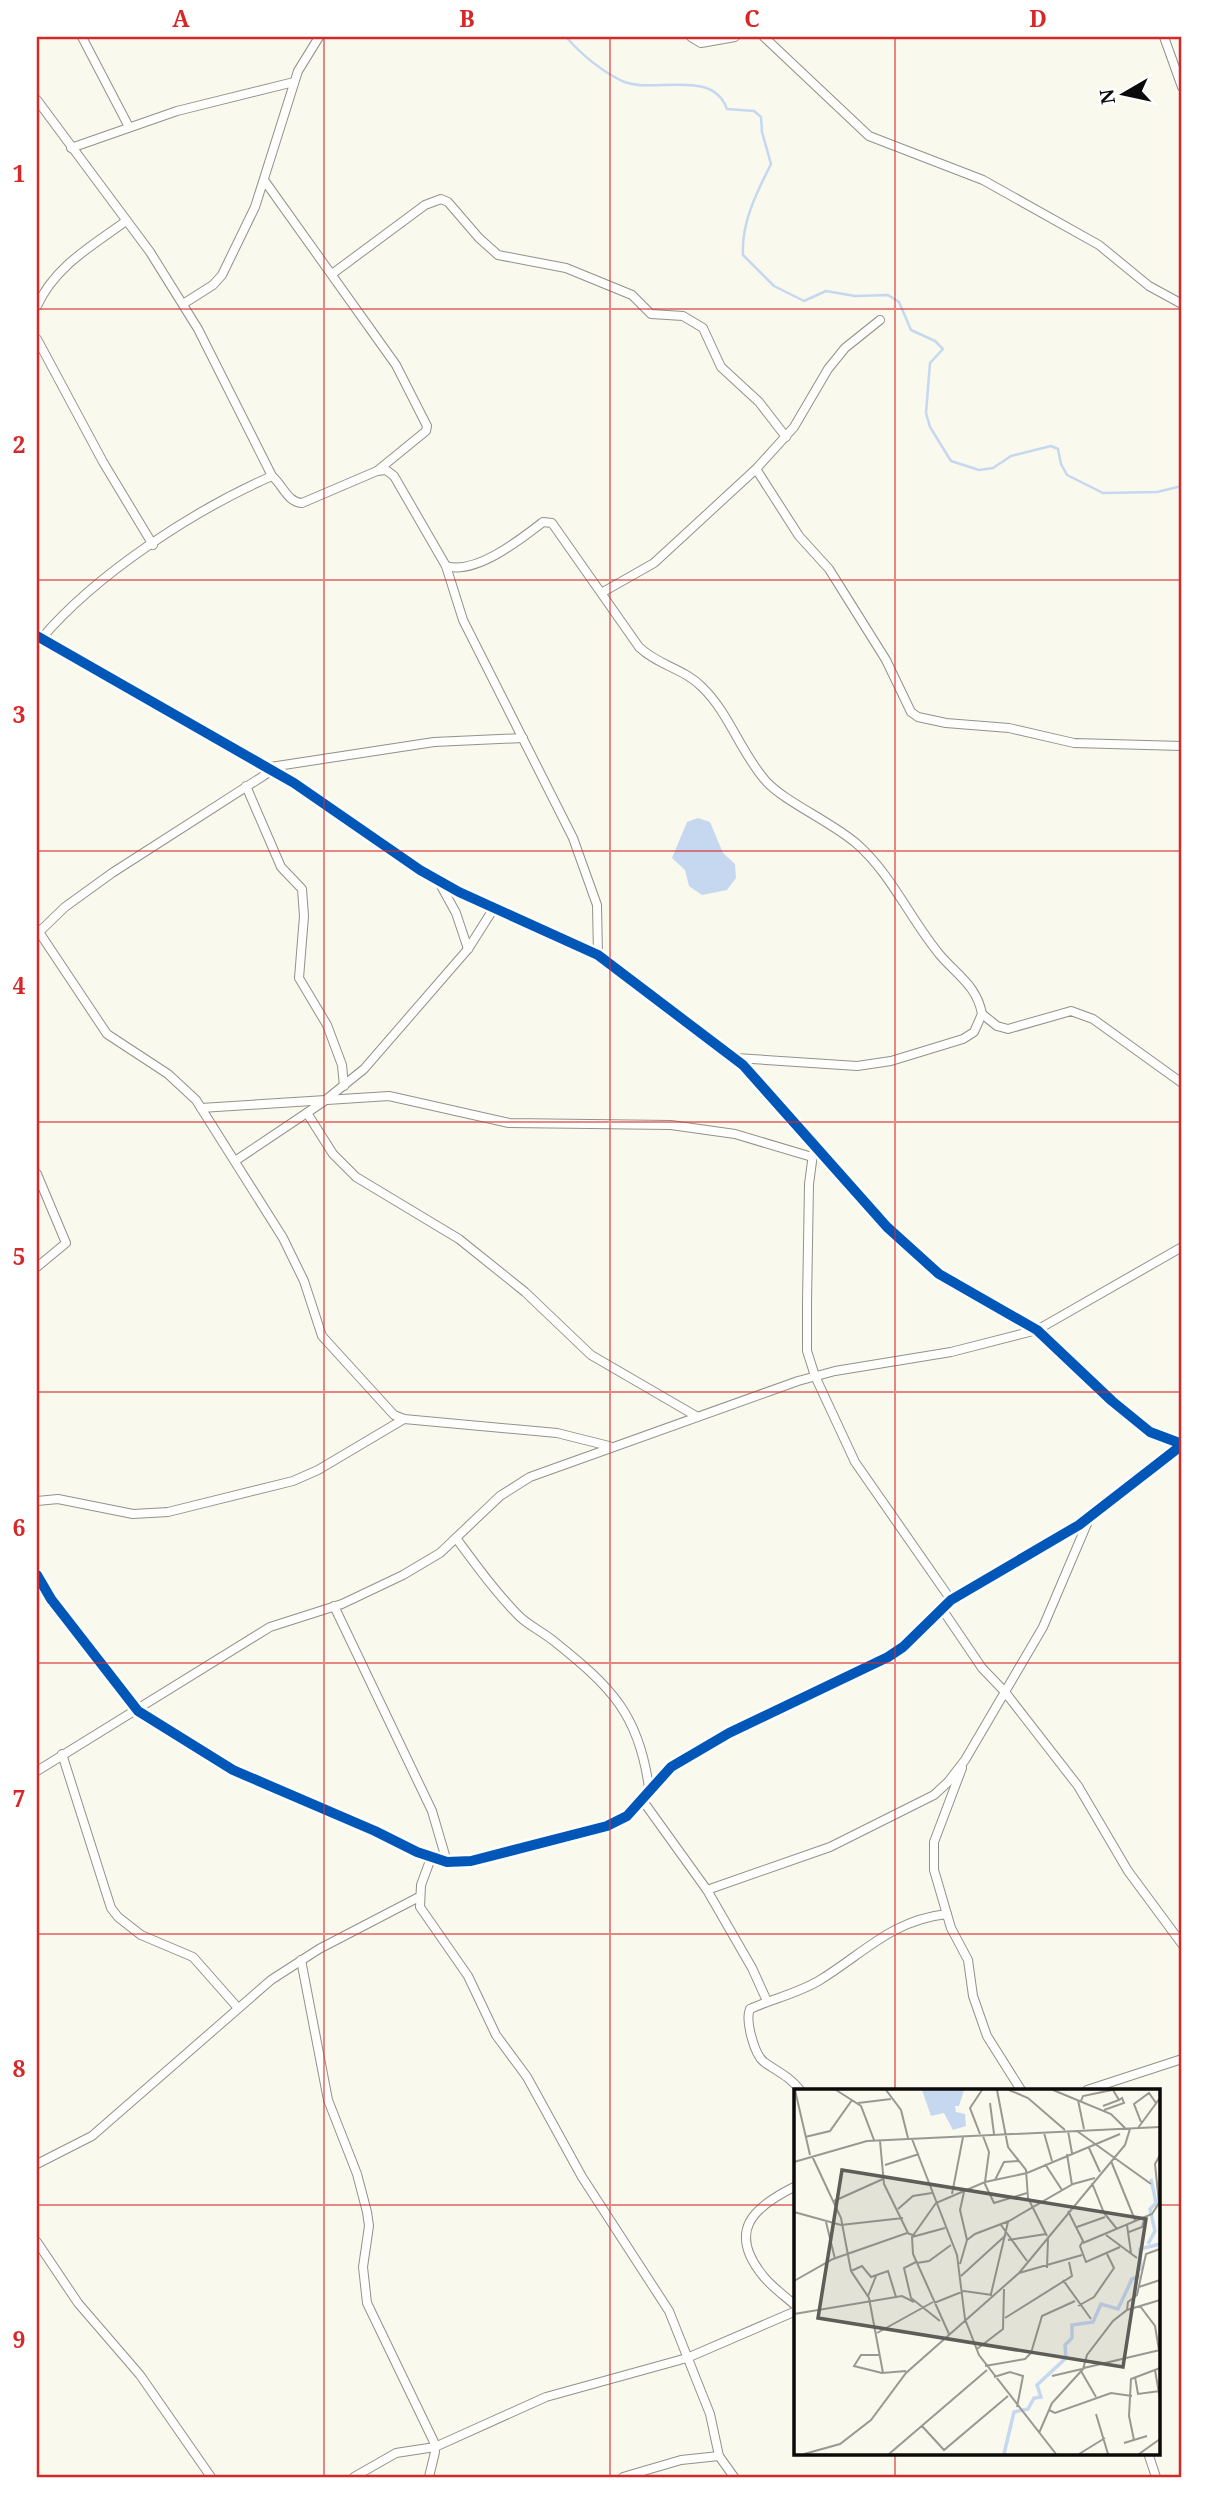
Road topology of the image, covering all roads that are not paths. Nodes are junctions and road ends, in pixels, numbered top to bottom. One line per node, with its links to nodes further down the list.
1 (82, 37): 10 (street)
2 (319, 37): 7 (street)
3 (691, 37): 4 (street)
4 (735, 37)
5 (764, 37): 15 (street)
6 (1164, 37): 8 (street)
7 (294, 82): 10 (street); 12 (street)
8 (1182, 87)
9 (37, 100): 11 (street)
10 (130, 127): 11 (street)
11 (71, 148): 13 (street)
12 (264, 180): 14 (street); 16 (street)
13 (126, 221): 16 (street); 17 (street)
14 (332, 274): 20 (street); 22 (street)
15 (1182, 303)
16 (183, 304): 23 (street)
17 (37, 306)
18 (880, 320): 20 (street)
19 (37, 339): 24 (street)
20 (786, 437): 21 (street)
21 (755, 468): 26 (street); 29 (street)
22 (377, 471): 23 (street); 25 (street)
23 (272, 477): 24 (street)
24 (153, 545): 27 (street)
25 (446, 566): 26 (street); 28 (street)
26 (603, 592): 37 (street)
27 (39, 637): 30 (street)
28 (523, 738): 30 (street); 36 (street)
29 (1182, 746)
30 (267, 770): 31 (street); 32 (street)
31 (246, 786): 34 (street); 40 (street)
32 (438, 880): 33 (street); 35 (street)
33 (494, 908): 35 (street); 36 (street)
34 (38, 932): 42 (street)
35 (468, 949): 40 (street)
36 (598, 956): 38 (street)
37 (982, 1014): 38 (street); 39 (street)
38 (734, 1058): 44 (street)
39 (1182, 1083)
40 (344, 1086): 41 (street)
41 (323, 1101): 42 (street); 43 (street); 45 (street)
42 (201, 1108): 46 (street)
43 (307, 1113): 46 (street); 52 (street)
44 (814, 1146): 45 (street); 50 (street)
45 (812, 1157): 51 (street)
46 (235, 1161): 53 (street)
47 (37, 1174): 49 (street)
48 (1182, 1247): 50 (street)
49 (37, 1267)
50 (1037, 1329): 51 (street); 54 (street)
51 (815, 1376): 52 (street); 62 (street)
52 (696, 1416): 55 (street)
53 (404, 1419): 55 (street); 56 (street)
54 (1182, 1444): 57 (street)
55 (609, 1446): 58 (street)
56 (37, 1501)
57 (1090, 1517): 62 (street); 65 (street)
58 (457, 1538): 63 (street); 70 (street)
59 (37, 1575): 60 (street)
60 (48, 1595): 61 (street); 66 (street)
61 (37, 1599)
62 (951, 1600): 64 (street)
63 (334, 1606): 66 (street); 73 (street)
64 (942, 1609): 65 (street); 70 (street)
65 (1005, 1692): 68 (street); 77 (street)
66 (138, 1711): 67 (street); 72 (street)
67 (62, 1754): 69 (street); 80 (street)
68 (965, 1760): 74 (street); 76 (street)
69 (37, 1771)
70 (649, 1788): 71 (street)
71 (643, 1801): 73 (street); 74 (street)
72 (430, 1857): 73 (street); 75 (street)
73 (447, 1862)
74 (707, 1890): 79 (street)
75 (419, 1897): 78 (street); 90 (street)
76 (947, 1914): 79 (street); 83 (street)
77 (1182, 1944)
78 (301, 1960): 80 (street); 91 (street)
79 (767, 2001): 82 (street)
80 (238, 2008): 85 (street)
81 (1182, 2059): 84 (street)
82 (798, 2089)
83 (1020, 2089)
84 (1093, 2089)
85 (37, 2164)
86 (794, 2187): 88 (street)
87 (37, 2242): 94 (street)
88 (794, 2307)
89 (794, 2310): 90 (street)
90 (687, 2358): 91 (street); 93 (street)
91 (435, 2447): 95 (street); 96 (street)
92 (1148, 2454): 99 (street)
93 (719, 2456): 97 (street); 98 (street)
94 (211, 2477)
95 (354, 2477)
96 (429, 2477)
97 (623, 2477)
98 (734, 2477)
99 (1156, 2477)

